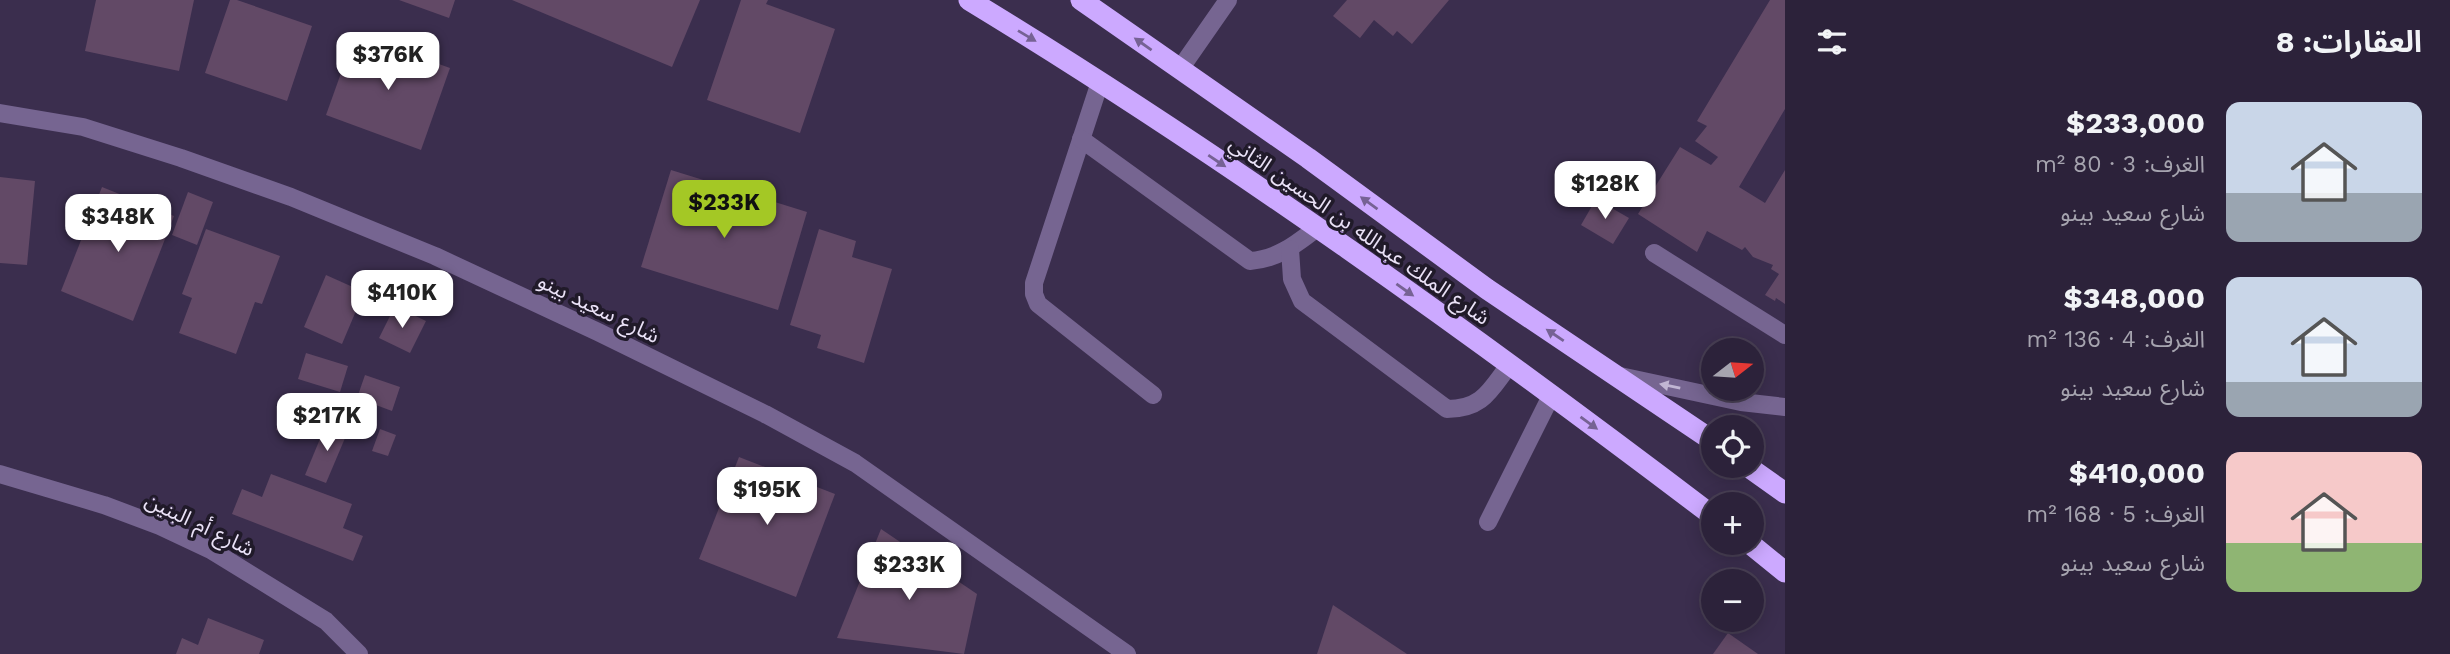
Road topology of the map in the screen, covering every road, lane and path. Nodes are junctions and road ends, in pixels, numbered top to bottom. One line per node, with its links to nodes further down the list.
1 (969, 0): 5 (highway, شارع الملك عبدالله بن الحسين الثاني, one-way to 5)
2 (1081, 0): 4 (highway, شارع الملك عبدالله بن الحسين الثاني, one-way to 2)
3 (1228, 0): 4 (street)
4 (1180, 69): 13 (highway, شارع الملك عبدالله بن الحسين الثاني, one-way to 4)
5 (1100, 82): 7 (street); 8 (highway, شارع الملك عبدالله بن الحسين الثاني, one-way to 8)
6 (0, 113): 26 (street, شارع سعيد بينو)
7 (1082, 139): 9 (street); 14 (street)
8 (1317, 228): 9 (street); 12 (highway, شارع الملك عبدالله بن الحسين الثاني, one-way to 12)
9 (1290, 249): 12 (street)
10 (1654, 253): 11 (street)
11 (1785, 335)
12 (1510, 364): 15 (highway, شارع الملك عبدالله بن الحسين الثاني)
13 (1614, 374): 16 (street, one-way to 13); 17 (highway, شارع الملك عبدالله بن الحسين الثاني)
14 (1153, 395)
15 (1552, 396): 21 (highway, شارع الملك عبدالله بن الحسين الثاني, one-way to 21); 22 (street)
16 (1785, 407)
17 (1701, 433)
18 (0, 474): 25 (street, شارع أم البنين)
19 (1764, 478): 20 (highway)
20 (1785, 493)
21 (1701, 507)
22 (1488, 522)
23 (1764, 555): 24 (highway)
24 (1785, 572)
25 (359, 654)
26 (1127, 654)

